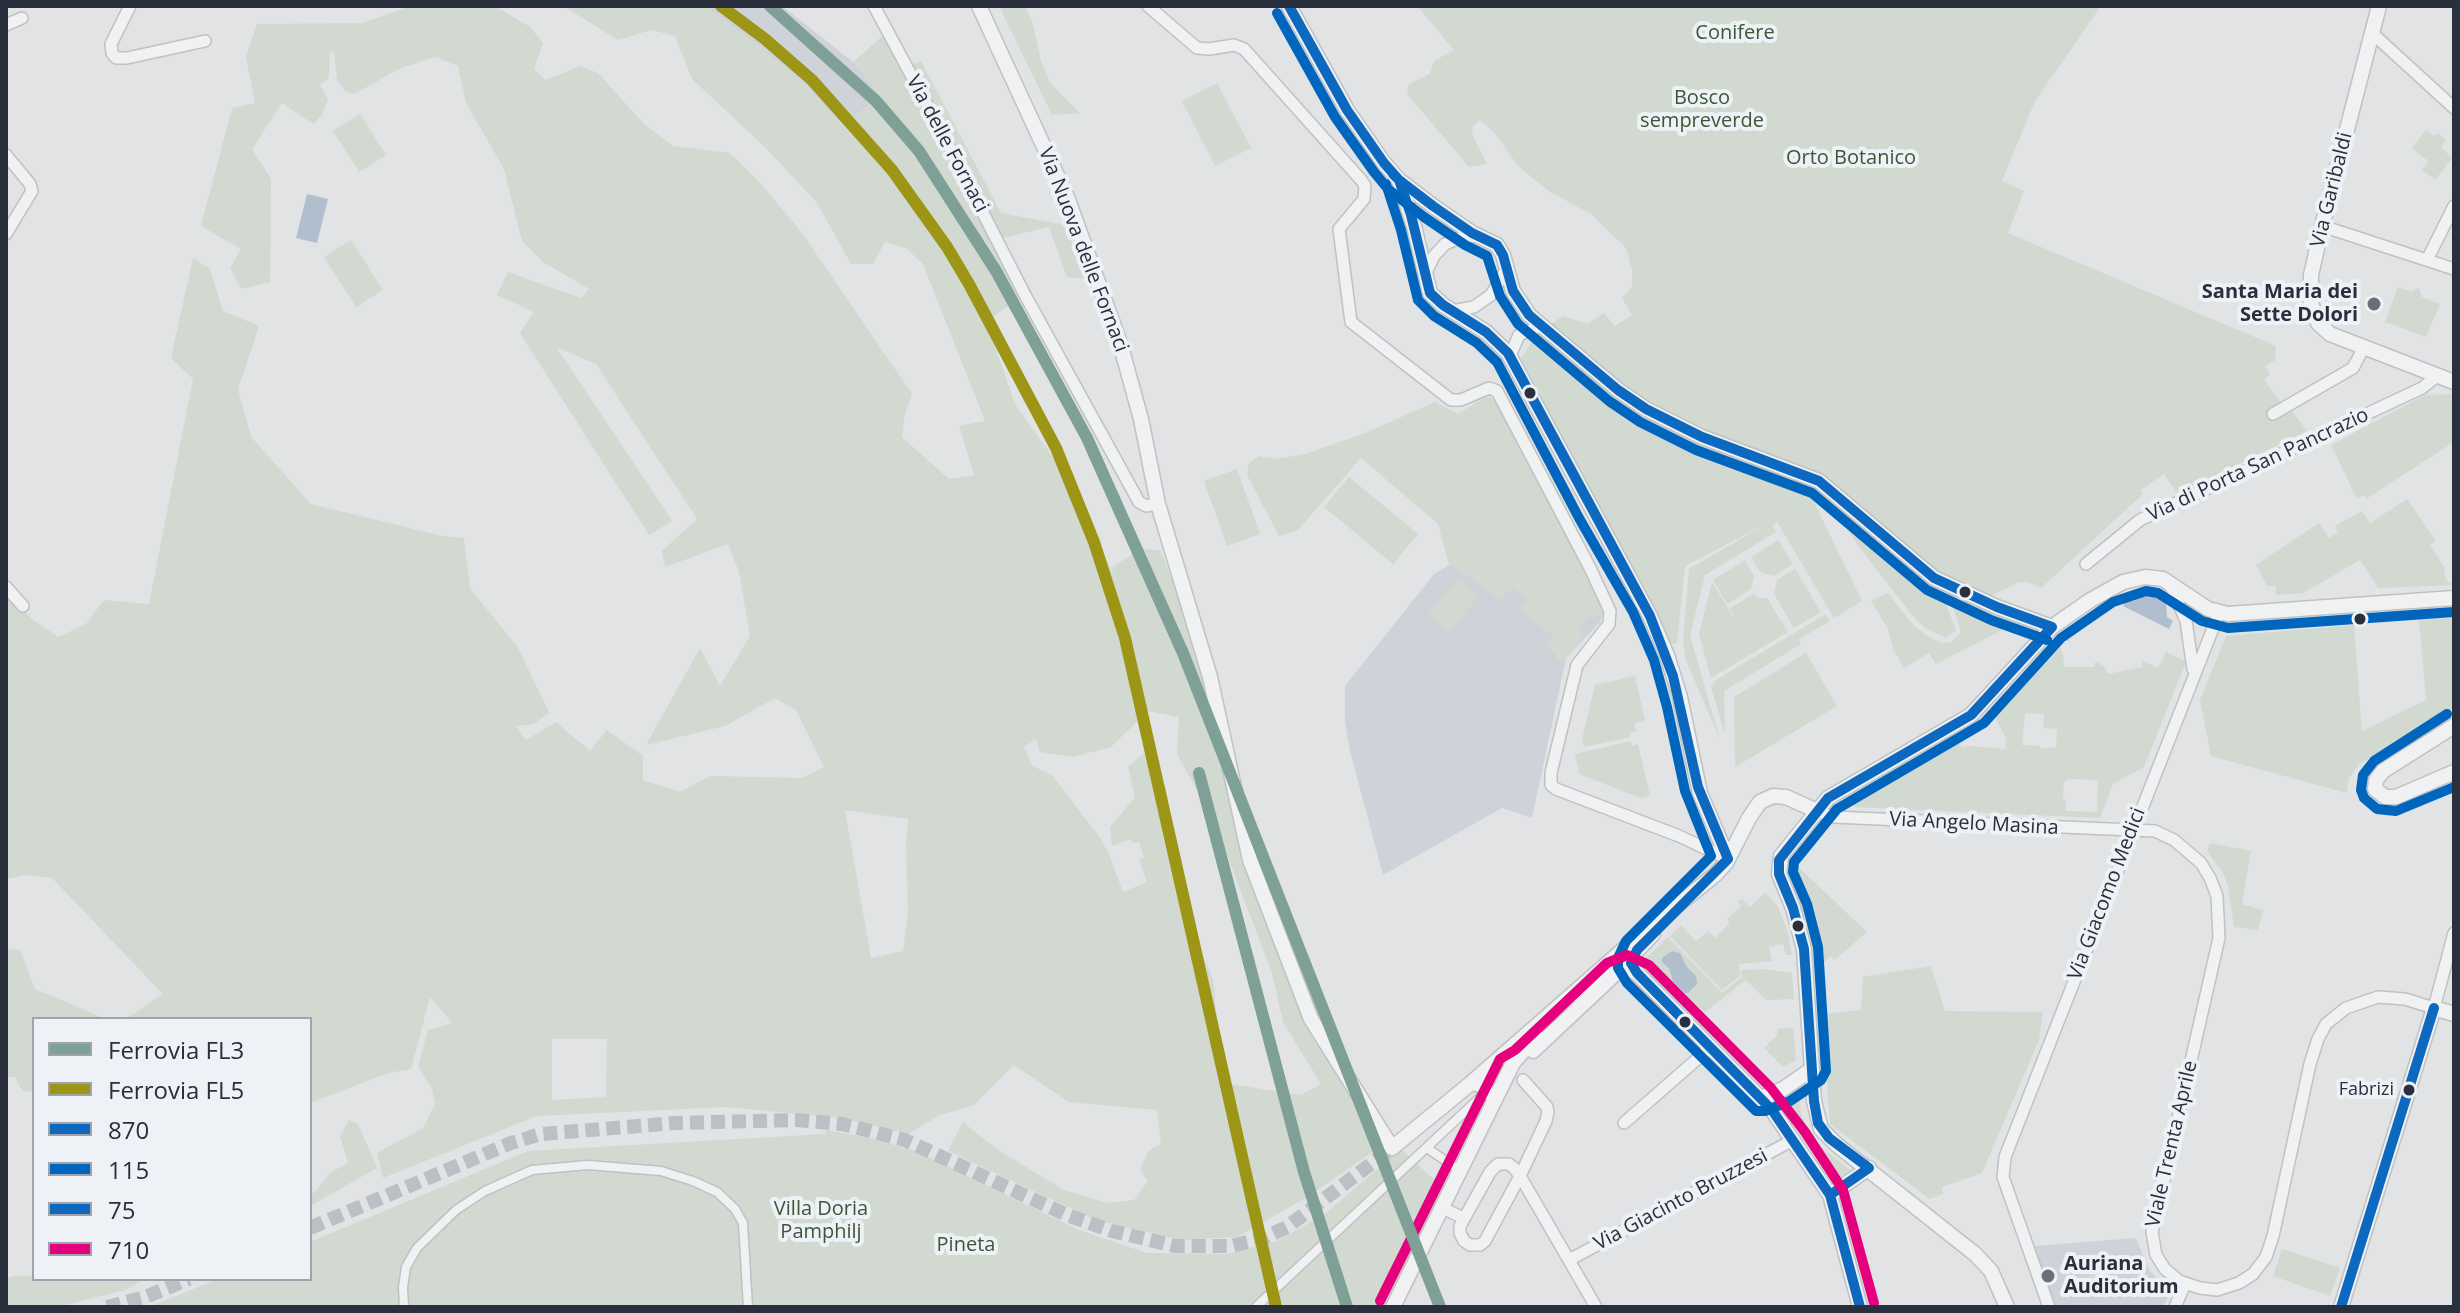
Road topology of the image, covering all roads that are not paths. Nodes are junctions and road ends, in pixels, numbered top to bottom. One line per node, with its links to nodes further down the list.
1 (130, 6): 10 (street)
2 (874, 6): 29 (street, Via delle Fornaci)
3 (979, 6): 29 (street, Via Nuova delle Fornaci)
4 (1148, 6): 42 (street)
5 (1289, 6): 13 (street)
6 (2379, 6): 9 (street, Via Garibaldi)
7 (22, 18): 8 (street)
8 (6, 25)
9 (2372, 33): 11 (street); 15 (street, Via Garibaldi)
10 (205, 41)
11 (2454, 108)
12 (6, 155): 16 (street)
13 (1399, 180): 17 (street); 21 (street)
14 (2454, 206): 18 (street)
15 (2322, 226): 18 (street); 24 (street, Via Garibaldi)
16 (6, 234)
17 (1478, 236): 19 (street); 21 (street)
18 (2427, 260): 20 (street)
19 (1507, 268): 22 (street); 23 (street)
20 (2454, 269)
21 (1426, 272): 22 (street)
22 (1452, 311): 25 (street)
23 (1541, 326): 25 (street); 36 (street)
24 (2364, 347): 26 (street, Via Garibaldi); 28 (street)
25 (1510, 356): 42 (street)
26 (2437, 376): 27 (street, Via Garibaldi); 30 (street, Via di Porta San Pancrazio)
27 (2454, 382)
28 (2273, 414)
29 (1158, 504): 53 (street)
30 (2086, 564)
31 (2169, 582): 35 (street); 36 (street); 37 (street)
32 (6, 587): 34 (street)
33 (2454, 598): 35 (street)
34 (23, 606)
35 (2219, 613): 37 (street, Via Giacomo Medici)
36 (2052, 627): 40 (street)
37 (2193, 674): 41 (street, Via Giacomo Medici)
38 (2454, 726): 39 (street)
39 (2454, 772)
40 (1817, 811): 41 (street, Via Angelo Masina); 42 (street); 51 (street)
41 (2132, 831): 66 (street, Viale Trenta Aprile); 74 (street, Via Giacomo Medici)
42 (1728, 859): 43 (street)
43 (1684, 902): 45 (street); 46 (street)
44 (2454, 933): 47 (street)
45 (1597, 973): 50 (street); 53 (street)
46 (1637, 973): 49 (street); 50 (street)
47 (2434, 1008): 48 (street); 66 (street); 76 (street)
48 (2454, 1014)
49 (1711, 1047): 55 (street); 56 (street)
50 (1511, 1068): 53 (street); 54 (street)
51 (1812, 1069): 55 (street); 60 (street)
52 (1523, 1080): 61 (street)
53 (1470, 1084): 54 (street)
54 (1492, 1097): 58 (street); 63 (street)
55 (1761, 1098): 57 (street)
56 (1624, 1123)
57 (1793, 1140): 62 (street); 65 (street, Via Giacinto Bruzzesi)
58 (1427, 1148): 59 (street); 69 (street)
59 (1456, 1168)
60 (1869, 1168): 62 (street); 73 (street)
61 (1520, 1176): 64 (street); 64 (street); 65 (street)
62 (1830, 1195): 72 (street)
63 (1442, 1208): 64 (street); 70 (street)
64 (1464, 1218)
65 (1569, 1260): 71 (street)
66 (2185, 1284): 75 (street)
67 (404, 1307): 68 (street)
68 (748, 1307)
69 (1256, 1307)
70 (1393, 1307)
71 (1596, 1307)
72 (1860, 1307)
73 (2007, 1307)
74 (2049, 1307)
75 (2175, 1307)
76 (2341, 1307)

